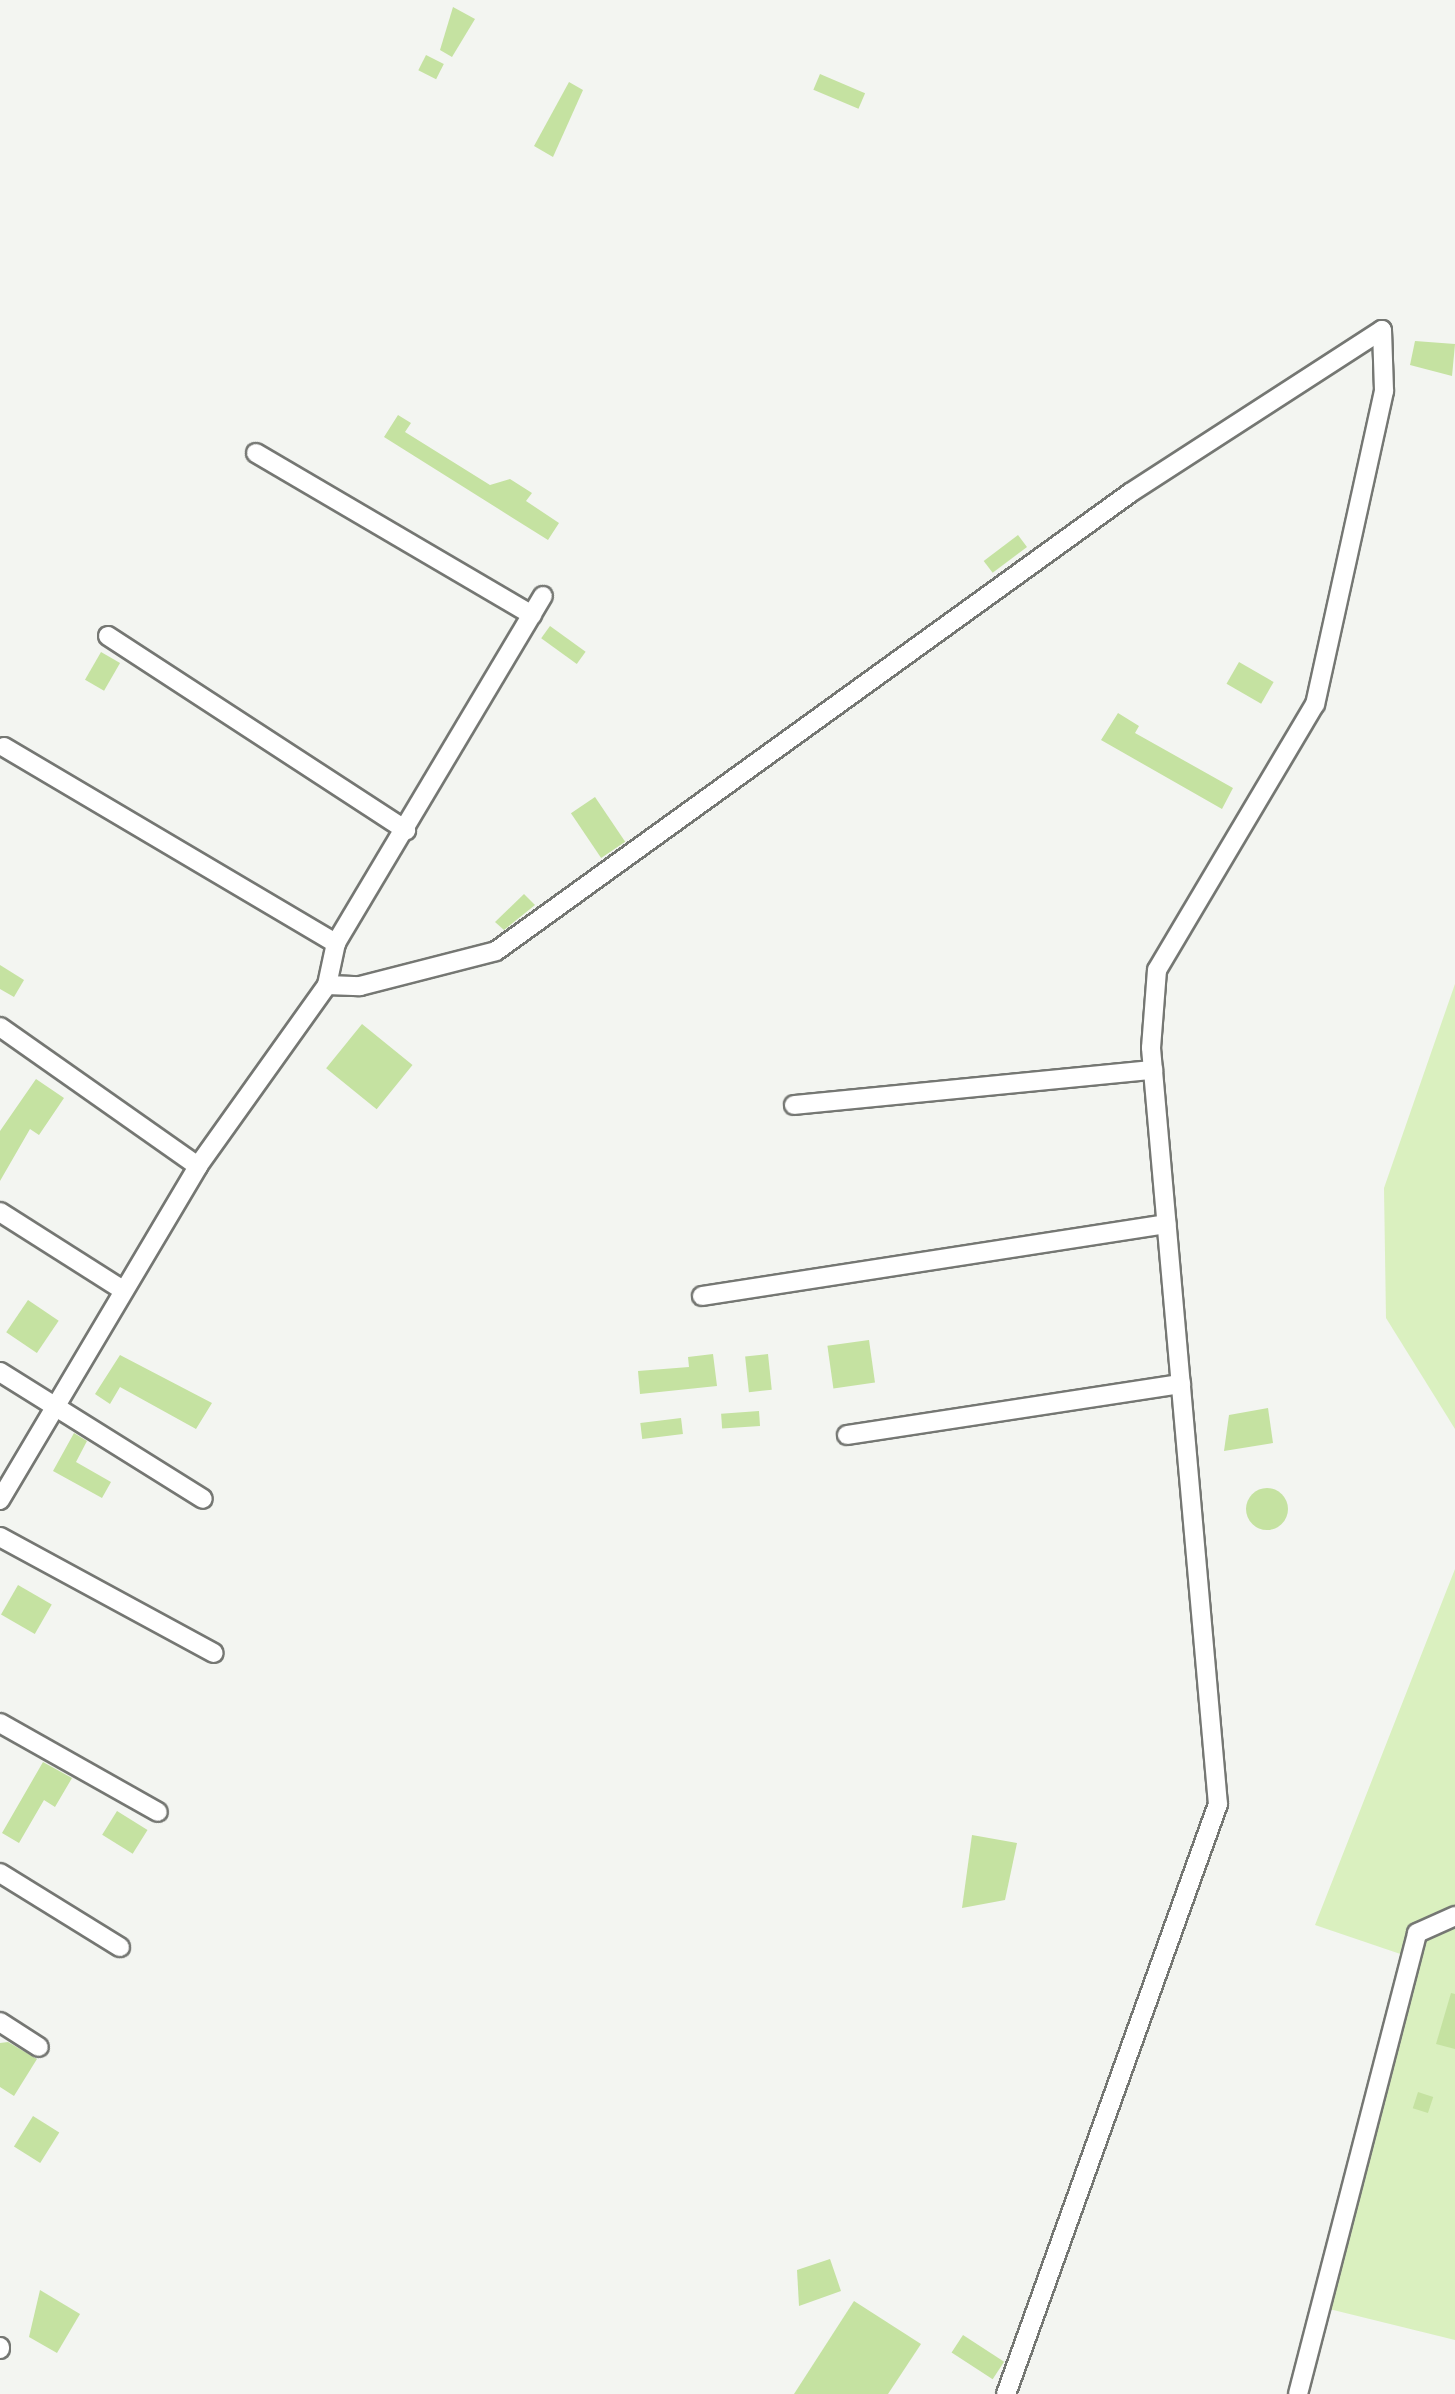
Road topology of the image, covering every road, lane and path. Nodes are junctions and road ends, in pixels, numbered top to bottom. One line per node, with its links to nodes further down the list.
1 (256, 453): 3 (street)
2 (543, 596): 3 (street)
3 (532, 615): 6 (street)
4 (108, 636): 6 (street)
5 (4, 747): 7 (street)
6 (406, 830): 7 (street)
7 (336, 943): 8 (street)
8 (327, 985): 10 (street); 12 (street)
9 (0, 1027): 12 (street)
10 (1153, 1070): 11 (street); 14 (street)
11 (794, 1106)
12 (198, 1166): 15 (street)
13 (0, 1212): 15 (street)
14 (1166, 1224): 16 (street); 18 (street)
15 (123, 1290): 19 (street)
16 (702, 1296)
17 (0, 1372): 19 (street)
18 (1180, 1384): 20 (street); 32 (street)
19 (53, 1405): 21 (street); 22 (street)
20 (847, 1436)
21 (203, 1499)
22 (0, 1500)
23 (0, 1537): 24 (street)
24 (214, 1653)
25 (0, 1723): 26 (street)
26 (158, 1812)
27 (0, 1873): 29 (street)
28 (1455, 1916): 33 (street)
29 (120, 1946)
30 (0, 2022): 31 (street)
31 (40, 2047)
32 (1006, 2394)
33 (1298, 2394)

